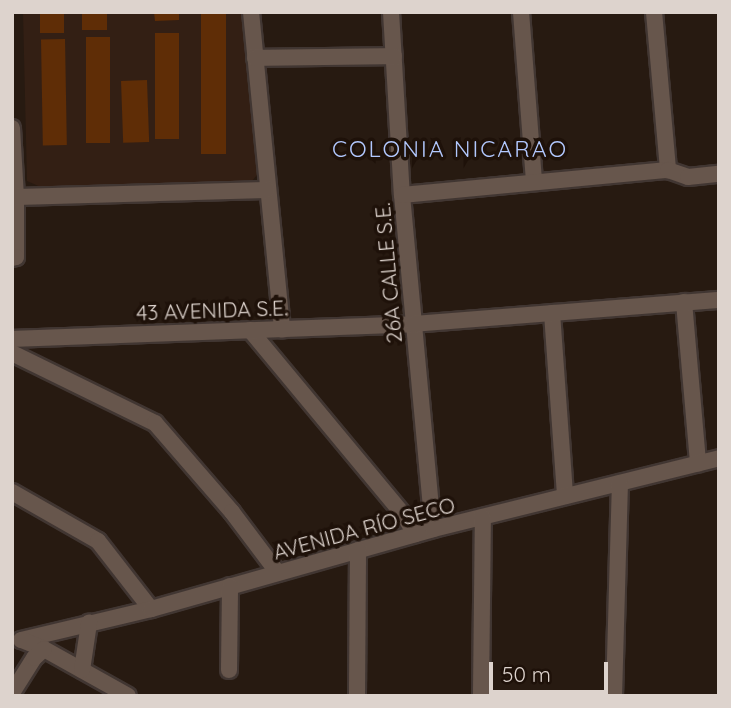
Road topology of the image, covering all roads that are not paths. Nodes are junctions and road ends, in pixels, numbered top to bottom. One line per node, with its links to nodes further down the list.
1 (251, 12): 6 (street)
2 (391, 12): 5 (street, 26A CALLE S.E.)
3 (521, 12): 10 (street)
4 (653, 12): 8 (street)
5 (394, 56): 6 (street); 12 (street, 26A CALLE S.E.)
6 (255, 58): 11 (street)
7 (12, 128): 13 (street)
8 (667, 170): 9 (street); 10 (street)
9 (719, 174)
10 (534, 182): 12 (street)
11 (267, 190): 13 (street); 19 (street)
12 (402, 195): 18 (street, 26A CALLE S.E.)
13 (16, 197): 14 (street)
14 (12, 258)
15 (719, 300): 16 (street, 43 AVENIDA S.E.)
16 (684, 302): 17 (street, 43 AVENIDA S.E.); 24 (street)
17 (552, 313): 18 (street, 43 AVENIDA S.E.); 27 (street)
18 (413, 324): 19 (street, 43 AVENIDA S.E.); 29 (street, 26A CALLE S.E.)
19 (282, 329): 20 (street, 43 AVENIDA S.E.)
20 (250, 330): 21 (street, 43 AVENIDA S.E.); 30 (street)
21 (12, 339)
22 (12, 352): 32 (street)
23 (719, 458): 24 (street, AVENIDA RÍO SECO)
24 (698, 463): 25 (street, AVENIDA RÍO SECO)
25 (620, 483): 27 (street, AVENIDA RÍO SECO); 44 (street)
26 (12, 492): 34 (street)
27 (565, 496): 28 (street, AVENIDA RÍO SECO)
28 (483, 517): 29 (street, AVENIDA RÍO SECO); 43 (street)
29 (432, 529): 30 (street, AVENIDA RÍO SECO)
30 (415, 534): 31 (street, AVENIDA RÍO SECO)
31 (358, 550): 32 (street, AVENIDA RÍO SECO); 42 (street)
32 (278, 573): 33 (street, AVENIDA RÍO SECO)
33 (230, 586): 34 (street, AVENIDA RÍO SECO); 39 (street)
34 (151, 609): 35 (street, AVENIDA RÍO SECO)
35 (89, 623): 36 (street, AVENIDA RÍO SECO); 38 (street)
36 (17, 638): 37 (street)
37 (44, 649): 38 (street); 40 (street)
38 (82, 670): 41 (street)
39 (229, 670)
40 (12, 693)
41 (128, 696)
42 (357, 696)
43 (481, 696)
44 (614, 696)

